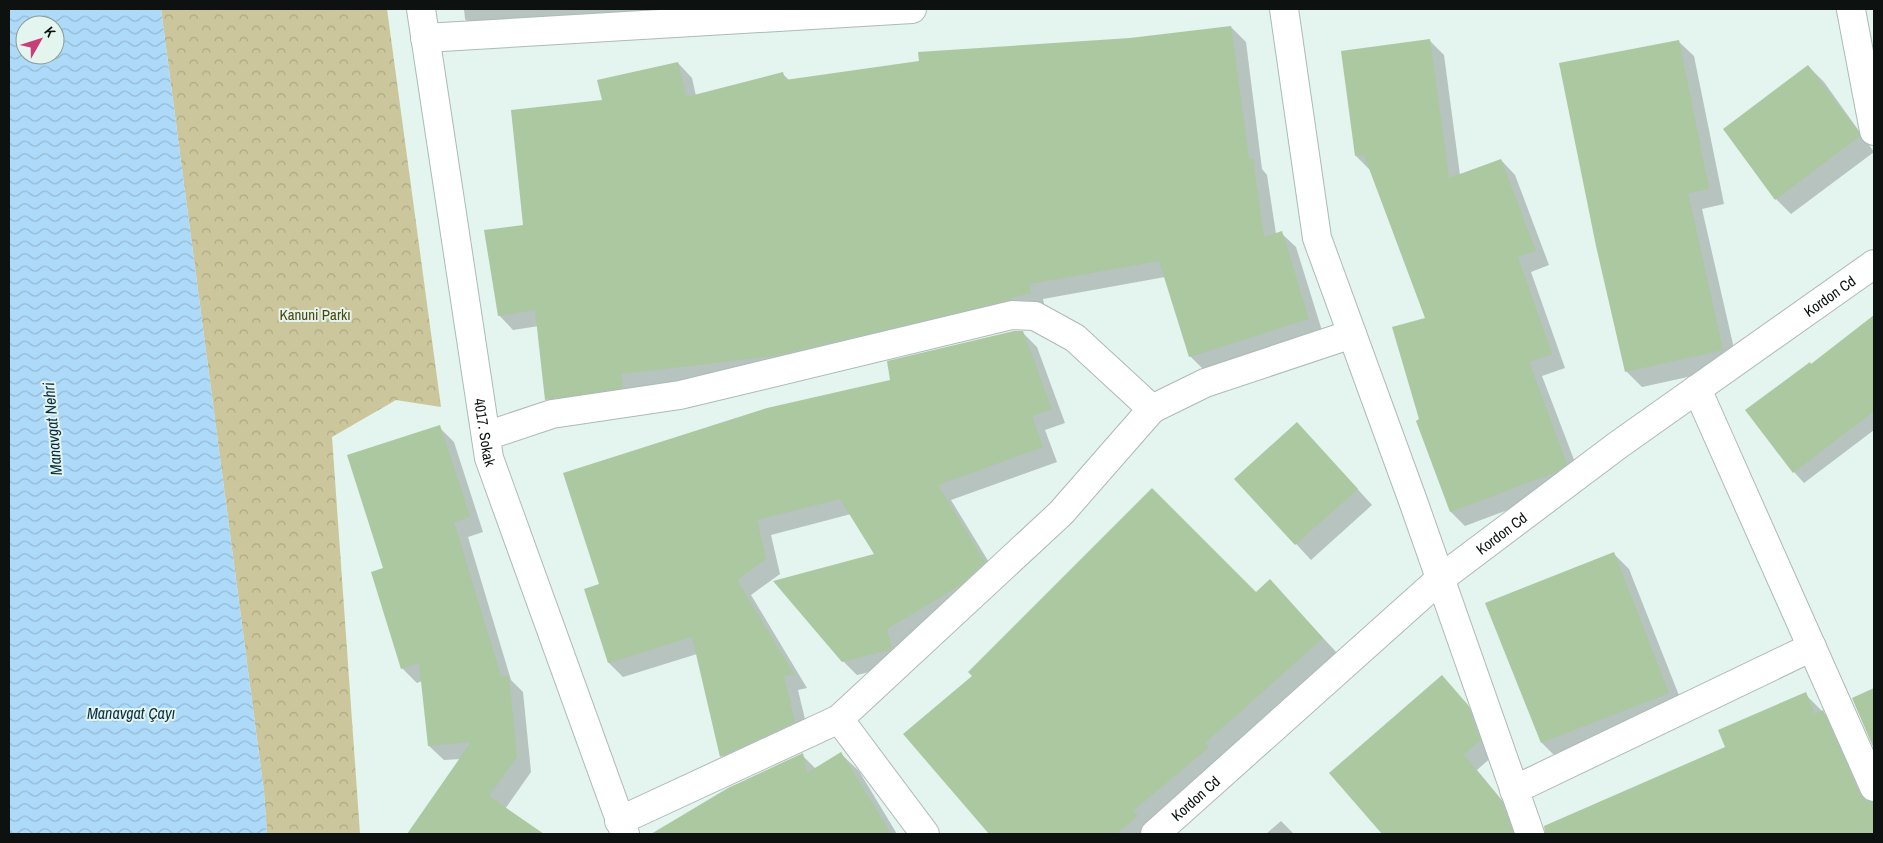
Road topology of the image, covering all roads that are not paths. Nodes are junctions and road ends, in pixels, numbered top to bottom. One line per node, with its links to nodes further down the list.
1 (421, 9): 5 (street, 4017. Sokak)
2 (912, 9): 5 (street)
3 (1284, 9): 8 (street)
4 (1845, 9): 6 (street)
5 (425, 38): 11 (street, 4017. Sokak)
6 (1874, 131)
7 (1874, 264): 9 (street, Kordon Cd)
8 (1352, 334): 10 (street); 12 (street)
9 (1697, 389): 12 (street, Kordon Cd); 13 (street)
10 (1152, 409): 11 (street); 14 (street)
11 (486, 436): 17 (street, 4017. Sokak)
12 (1440, 579): 16 (street); 19 (street, Kordon Cd)
13 (1812, 647): 15 (street); 16 (street)
14 (839, 719): 17 (street); 18 (street)
15 (1874, 788)
16 (1514, 790): 20 (street)
17 (622, 827)
18 (925, 834)
19 (1155, 834)
20 (1530, 834)

